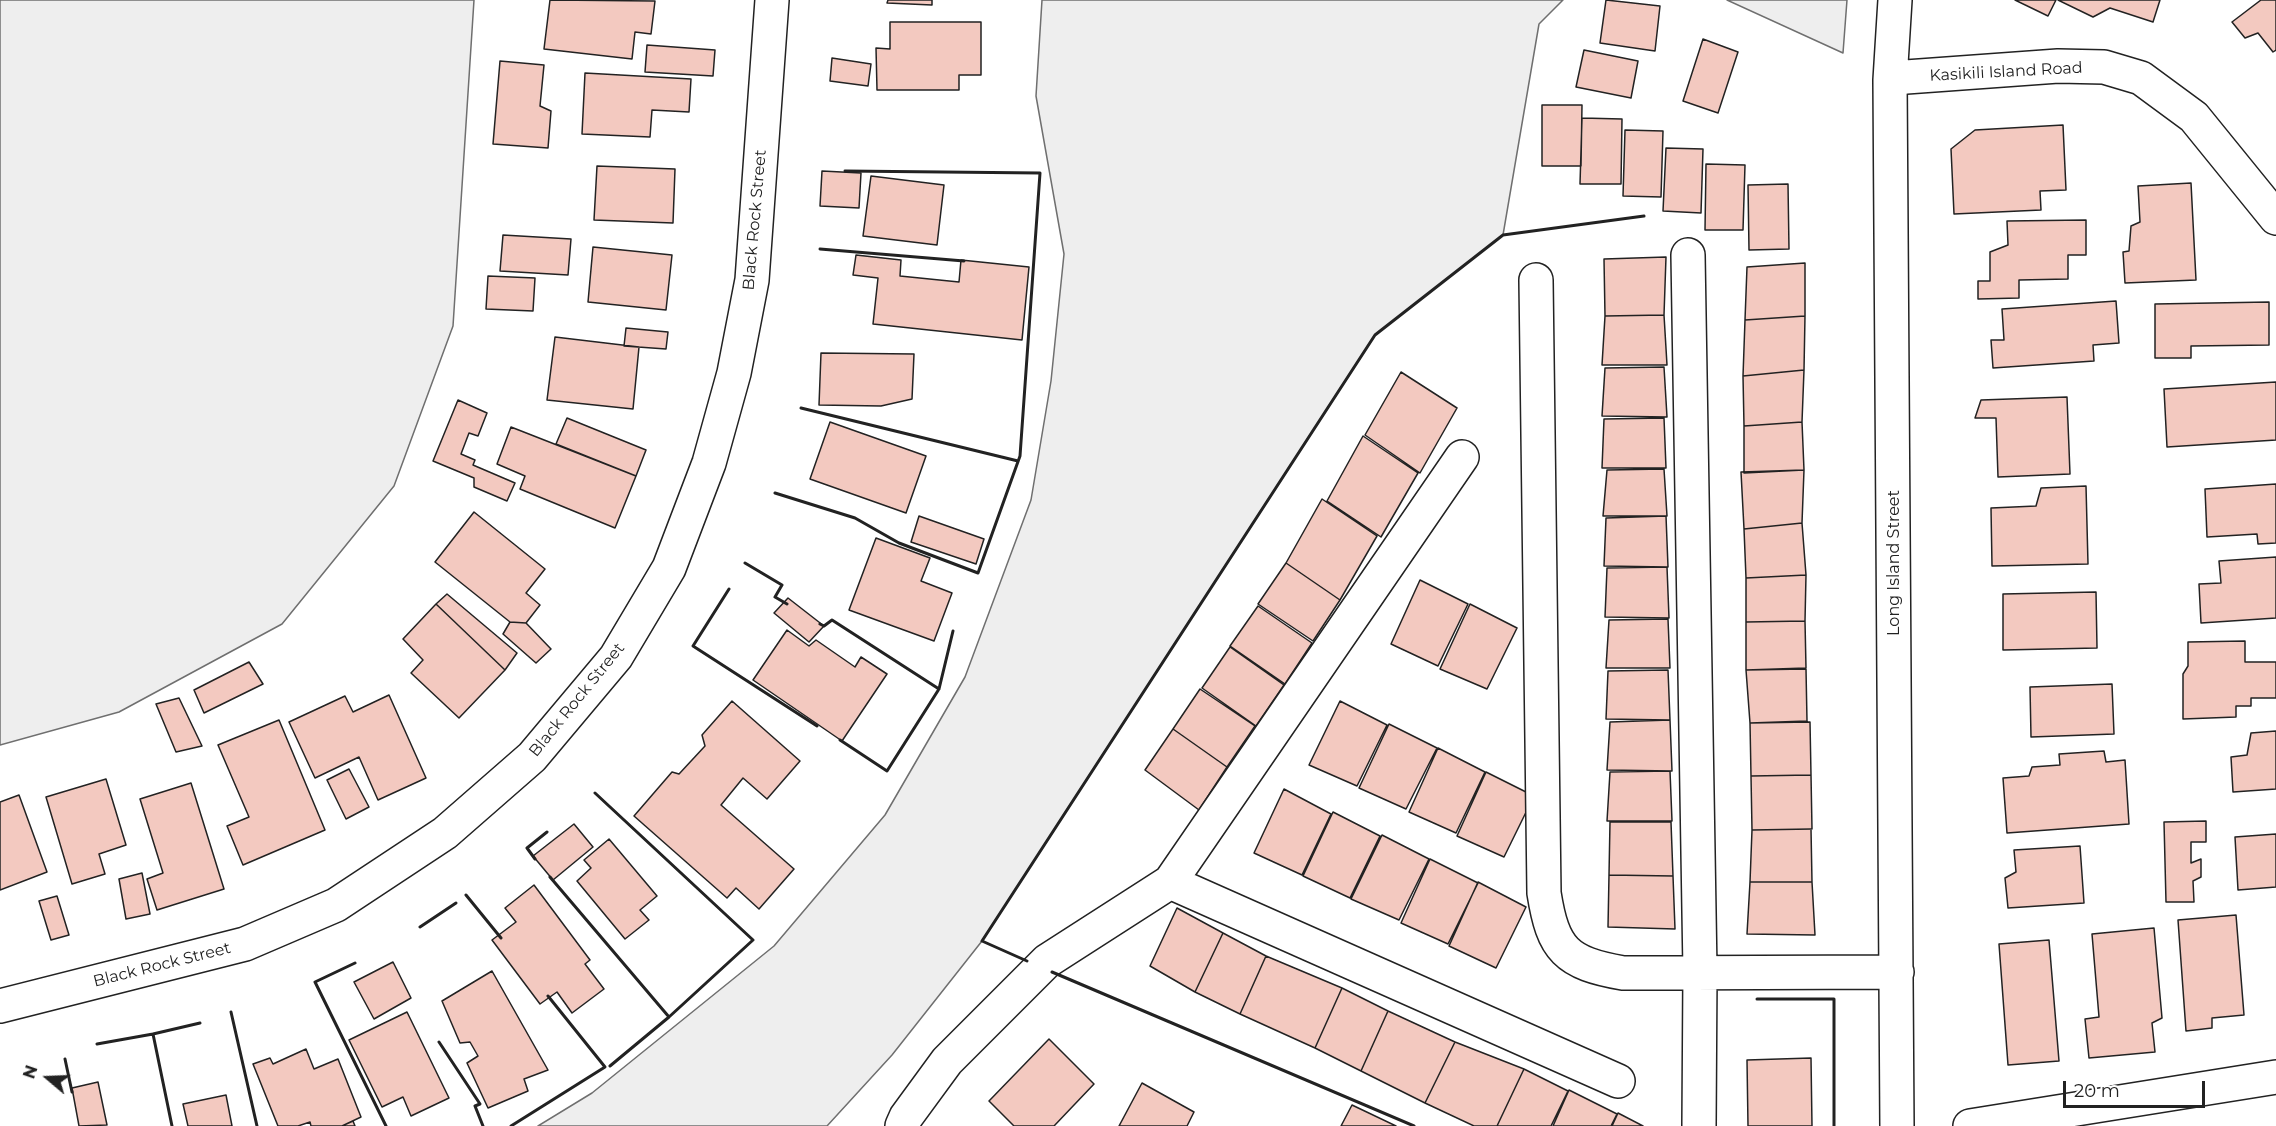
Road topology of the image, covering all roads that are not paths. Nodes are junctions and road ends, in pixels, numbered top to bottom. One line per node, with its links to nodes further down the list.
1 (772, 0): 11 (street, Black Rock Street)
2 (1895, 0): 3 (street, Long Island Street)
3 (1890, 80): 4 (street, Kasikili Island Road); 10 (street, Long Island Street)
4 (2276, 218)
5 (1688, 255): 9 (street)
6 (1536, 280): 9 (street)
7 (1462, 457): 8 (street)
8 (1170, 882): 13 (street); 14 (street)
9 (1700, 971): 10 (street); 15 (street)
10 (1897, 972): 16 (street, Long Island Street)
11 (0, 1006)
12 (2276, 1077): 17 (street)
13 (1617, 1081)
14 (902, 1126)
15 (1699, 1126)
16 (1897, 1126)
17 (1970, 1126)

